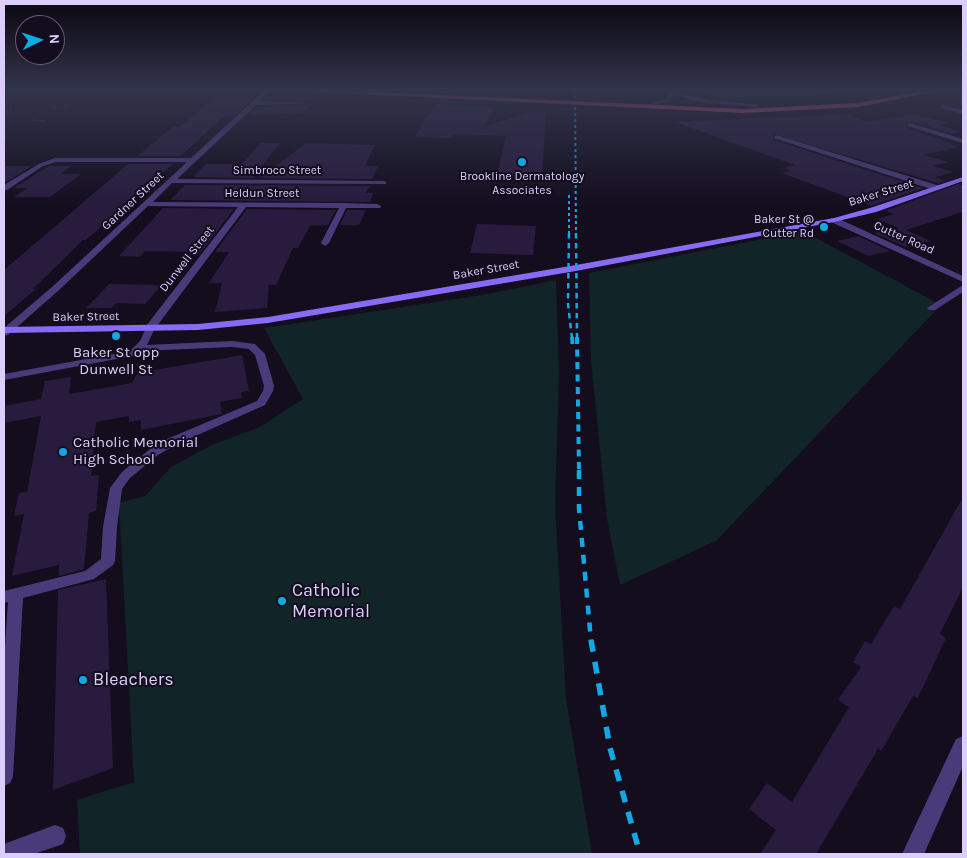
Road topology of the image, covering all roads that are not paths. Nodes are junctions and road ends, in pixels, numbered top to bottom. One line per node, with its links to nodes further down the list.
1 (226, 129): 5 (street, Gardner Street)
2 (923, 129): 4 (street)
3 (776, 136): 10 (street)
4 (963, 141)
5 (193, 160): 7 (street, Gardner Street); 9 (street)
6 (963, 179): 10 (street, Baker Street)
7 (170, 181): 8 (street, Simbroco Street); 11 (street, Gardner Street)
8 (384, 183)
9 (4, 188)
10 (937, 188): 15 (street, Baker Street)
11 (146, 204): 12 (street, Heldun Street); 21 (street, Gardner Street)
12 (244, 205): 13 (street, Heldun Street); 20 (street, Dunwell Street)
13 (344, 205): 14 (street, Heldun Street); 16 (street)
14 (377, 206)
15 (834, 220): 17 (street, Cutter Road); 20 (street, Baker Street)
16 (325, 243)
17 (963, 279)
18 (963, 288): 19 (street)
19 (932, 308)
20 (150, 328): 21 (street, Baker Street); 22 (lane)
21 (5, 331)
22 (141, 348): 23 (lane); 24 (lane)
23 (4, 377)
24 (10, 596): 26 (lane)
25 (963, 744): 29 (street)
26 (4, 777)
27 (55, 836): 28 (street)
28 (5, 854)
29 (913, 854)

